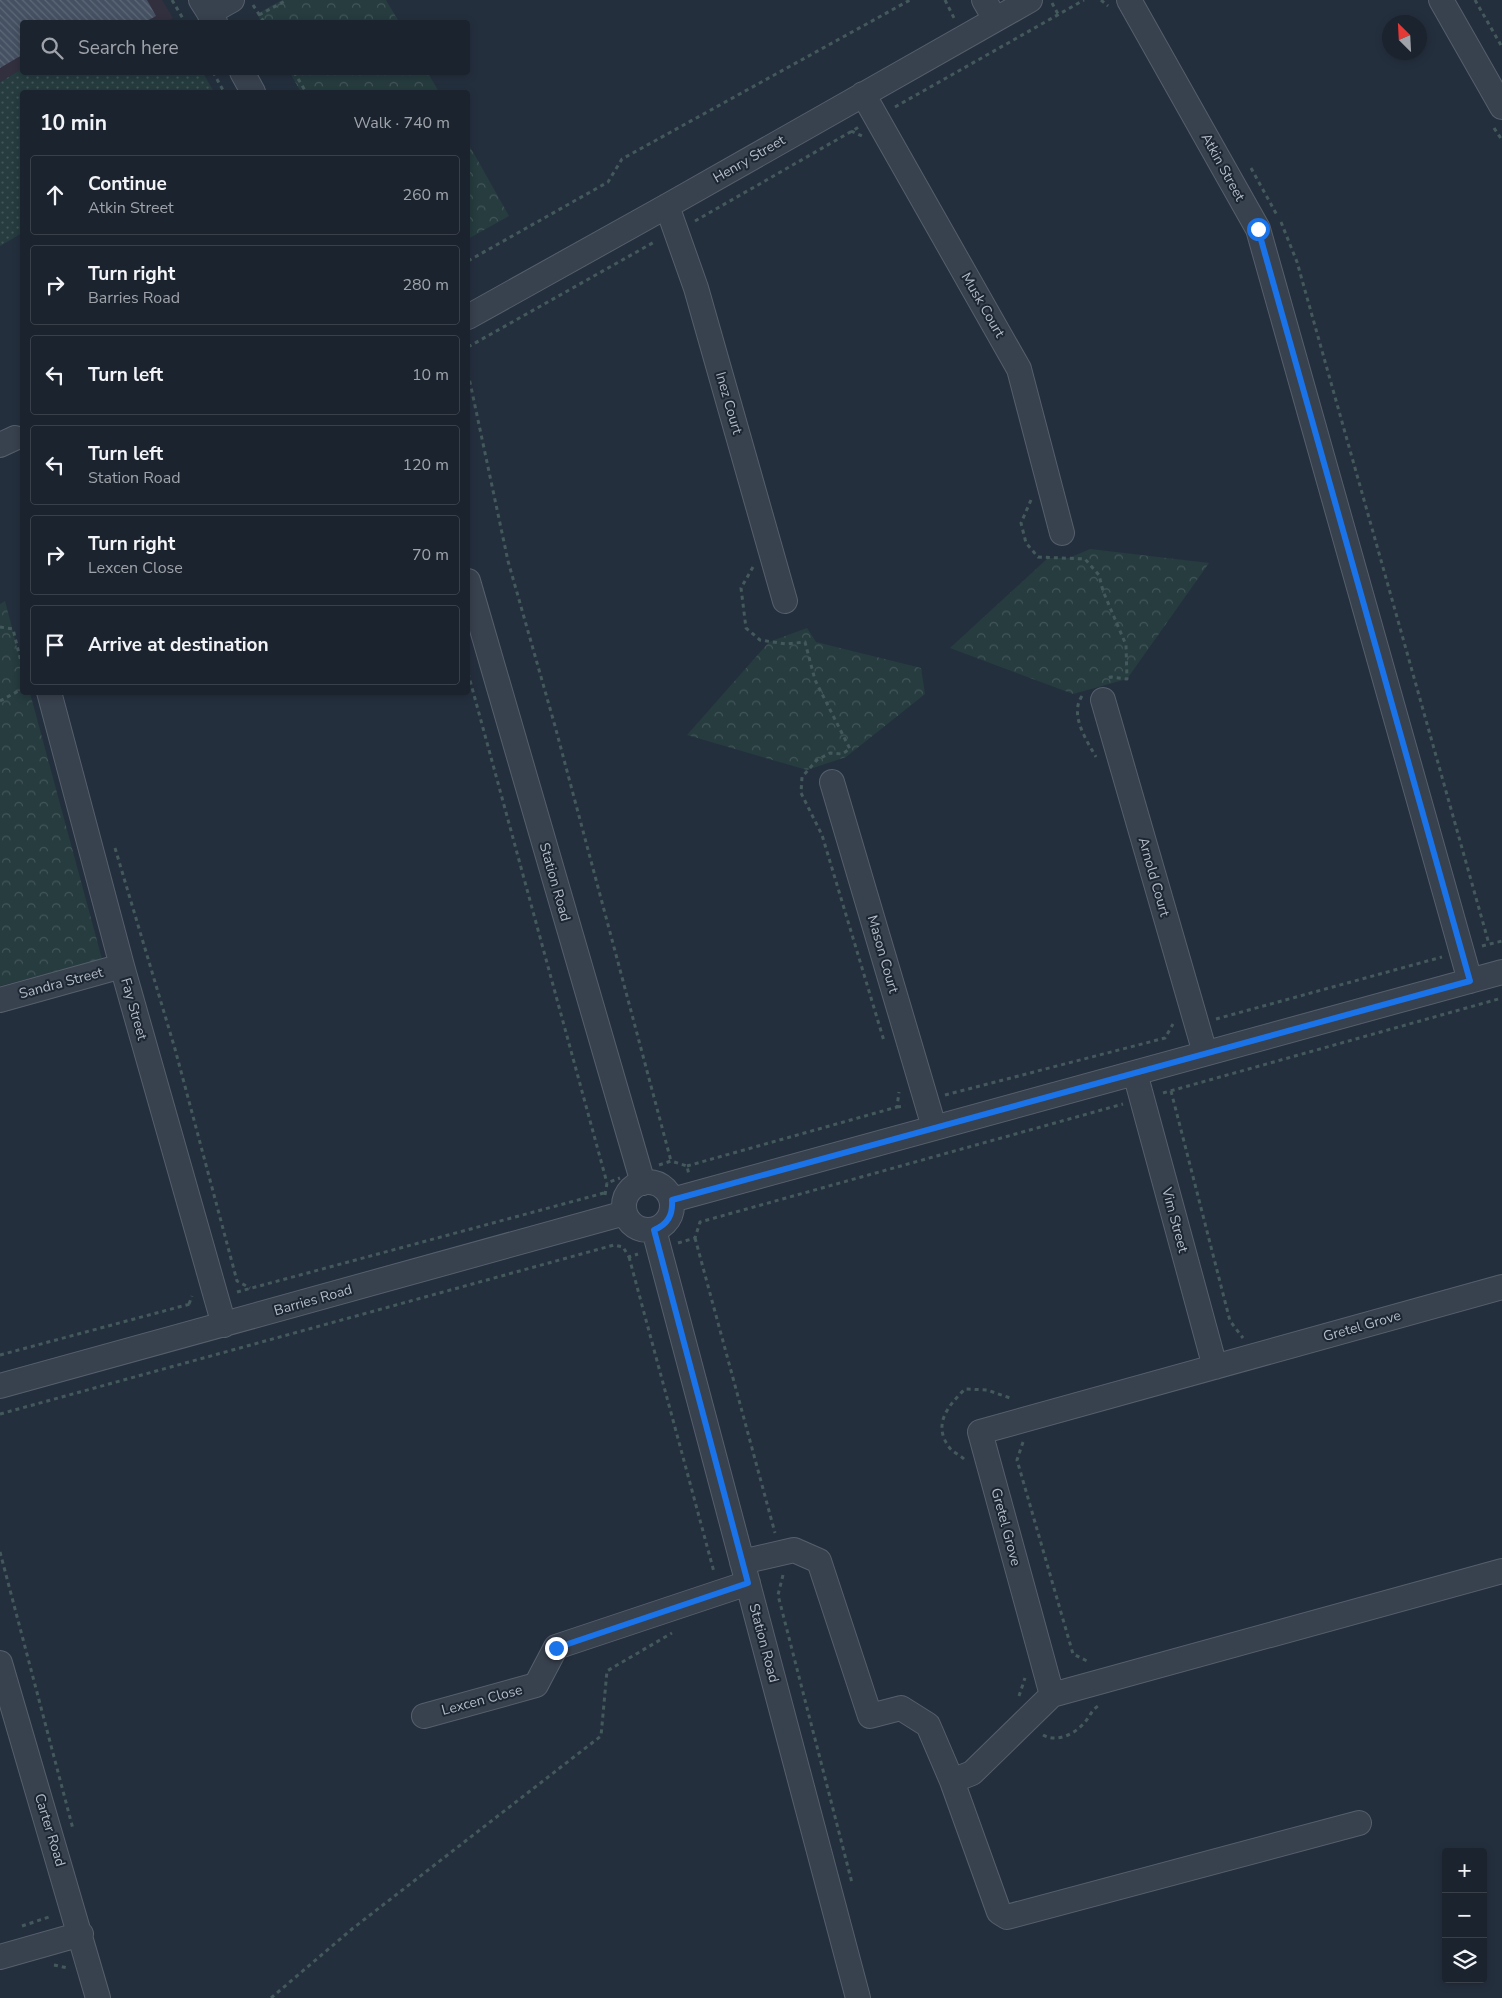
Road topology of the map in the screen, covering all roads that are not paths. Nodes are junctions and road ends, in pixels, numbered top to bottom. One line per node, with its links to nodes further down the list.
1 (232, 0): 6 (street)
2 (1030, 0): 5 (street, Henry Street)
3 (1441, 0): 10 (street)
4 (1120, 4): 21 (street, Atkin Street)
5 (989, 10): 9 (street, Henry Street)
6 (208, 12)
7 (244, 75): 8 (street)
8 (252, 90)
9 (863, 94): 11 (street, Henry Street); 13 (street, Musk Court)
10 (1502, 106)
11 (667, 206): 12 (street, Henry Street); 15 (street, Inez Court)
12 (470, 316)
13 (1062, 533)
14 (470, 588): 26 (street, Station Road)
15 (785, 601)
16 (1096, 691): 23 (street, Arnold Court)
17 (50, 695): 19 (street, Fay Street)
18 (832, 782): 25 (street, Mason Court)
19 (122, 966): 22 (street, Sandra Street); 31 (street, Fay Street)
20 (1502, 972): 21 (street)
21 (1470, 981): 23 (street)
22 (0, 1000)
23 (1205, 1054): 24 (street)
24 (1135, 1073): 25 (street); 32 (street, Vim Street)
25 (934, 1127): 27 (street)
26 (644, 1183): 27 (street); 28 (street)
27 (672, 1200): 29 (street)
28 (625, 1213): 29 (street); 31 (street, Barries Road)
29 (656, 1239): 35 (street, Station Road)
30 (1502, 1287): 32 (street, Gretel Grove)
31 (224, 1325): 33 (street, Barries Road)
32 (1215, 1367): 37 (street, Gretel Grove)
33 (0, 1386)
34 (1502, 1571): 37 (street)
35 (745, 1572): 38 (street, Lexcen Close); 39 (street, Lexcen Close); 44 (street, Station Road)
36 (0, 1664): 41 (street, Carter Road)
37 (1052, 1695): 39 (street)
38 (424, 1716)
39 (952, 1781): 40 (street)
40 (1359, 1824)
41 (81, 1934): 42 (street); 43 (street, Carter Road)
42 (0, 1957)
43 (98, 1998)
44 (858, 1998)

